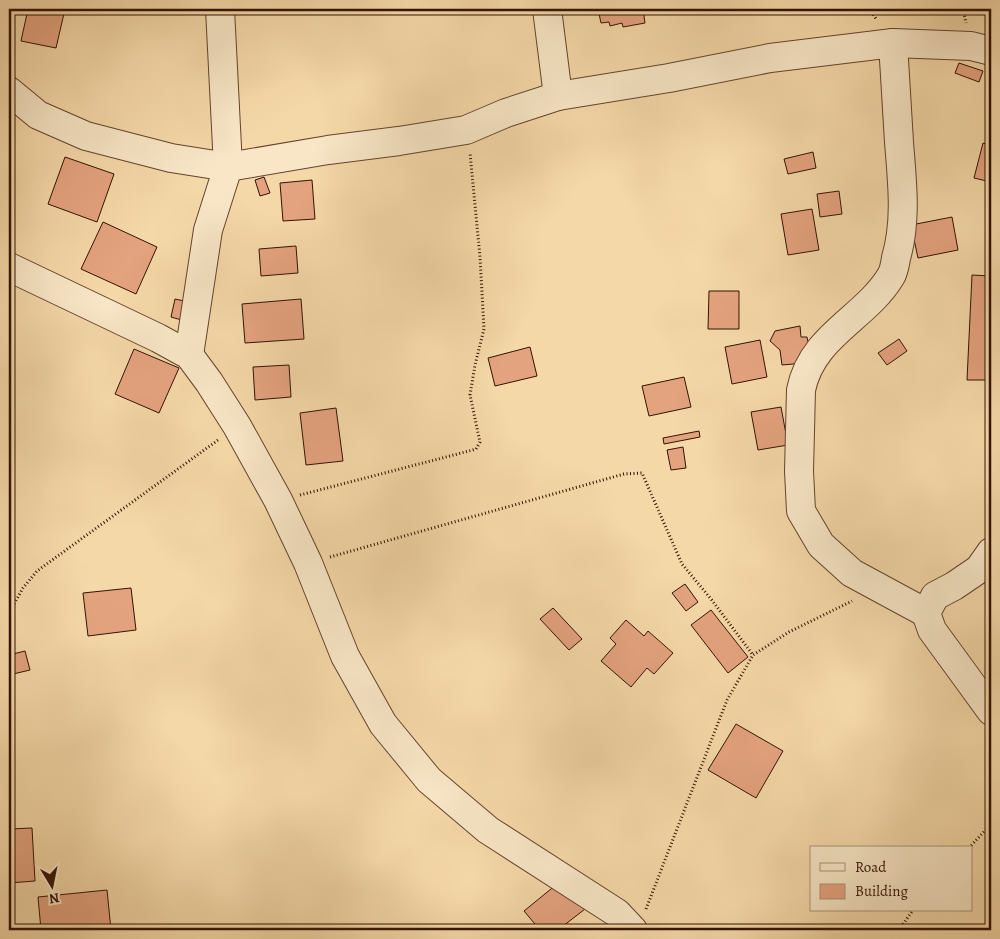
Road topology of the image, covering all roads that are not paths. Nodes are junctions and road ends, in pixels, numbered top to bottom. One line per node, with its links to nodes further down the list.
1 (220, 9): 7 (street)
2 (547, 9): 6 (street)
3 (892, 44): 4 (street); 6 (street); 11 (street)
4 (991, 51)
5 (9, 91): 7 (street)
6 (558, 96): 7 (street)
7 (228, 167): 9 (street)
8 (9, 268): 9 (street)
9 (189, 355): 13 (street)
10 (991, 552): 11 (street)
11 (926, 613): 12 (street)
12 (991, 711)
13 (639, 921)

